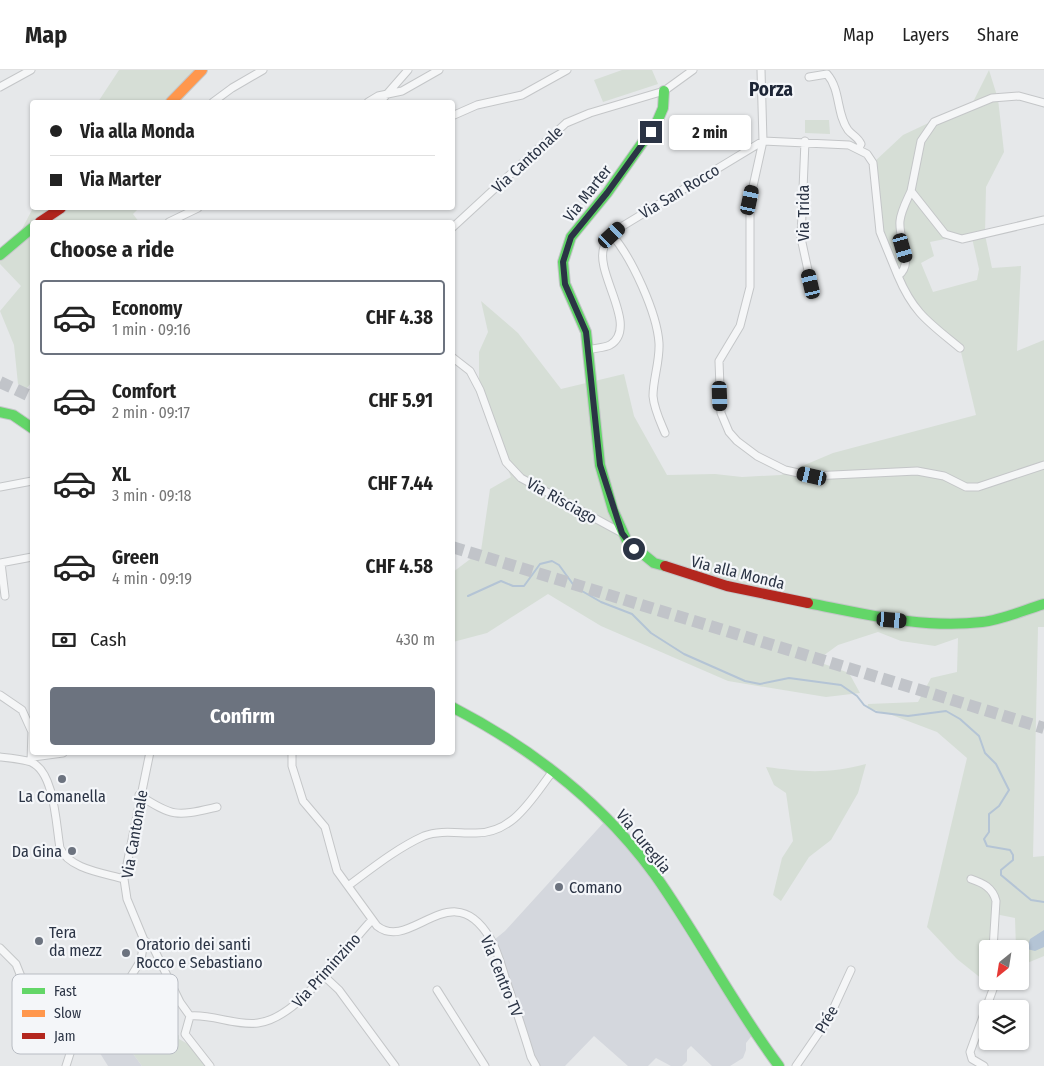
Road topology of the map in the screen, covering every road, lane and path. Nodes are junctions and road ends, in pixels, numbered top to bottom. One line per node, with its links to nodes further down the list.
1 (31, 70): 10 (street)
2 (202, 70): 13 (street)
3 (263, 70): 14 (street)
4 (408, 70): 12 (street)
5 (439, 70): 12 (street)
6 (567, 70): 18 (street)
7 (693, 70): 11 (street, Via Cantonale)
8 (761, 70): 19 (street)
9 (809, 77): 21 (street)
10 (0, 87)
11 (664, 90): 28 (street, Via Cantonale); 35 (street, Via Marter)
12 (387, 94): 15 (street); 16 (street)
13 (173, 100)
14 (216, 100)
15 (373, 100)
16 (382, 100)
17 (1044, 103): 22 (street)
18 (455, 115)
19 (763, 140): 20 (street); 30 (street, Via San Rocco); 40 (street)
20 (805, 141): 21 (street); 33 (street, Via Trida)
21 (859, 148): 32 (street)
22 (911, 190): 27 (street); 32 (street)
23 (58, 210): 25 (street)
24 (194, 210): 26 (street)
25 (43, 220)
26 (173, 220)
27 (1044, 220)
28 (455, 225)
29 (30, 230): 31 (street)
30 (612, 235): 35 (street); 39 (street)
31 (0, 255)
32 (898, 276): 34 (street)
33 (811, 284)
34 (960, 348)
35 (588, 350): 43 (street, Via alla Monda)
36 (455, 359): 43 (street, Via Risciago)
37 (0, 412): 38 (street)
38 (30, 427)
39 (665, 433)
40 (1044, 465)
41 (30, 481): 42 (street)
42 (0, 487)
43 (622, 533): 47 (street, Via alla Monda)
44 (30, 557): 45 (street)
45 (1, 563): 46 (street)
46 (5, 596)
47 (1044, 604)
48 (0, 695): 50 (street)
49 (455, 709): 57 (street, Via Cureglia)
50 (30, 727)
51 (32, 755): 56 (street)
52 (54, 755): 56 (street)
53 (149, 755): 58 (street, Via Cantonale)
54 (292, 755): 62 (street, Via Centro TV)
55 (0, 756): 56 (street)
56 (32, 760): 60 (street)
57 (553, 771): 62 (street); 82 (street, Via Cureglia)
58 (140, 795): 59 (street); 60 (street, Via Cantonale)
59 (217, 807)
60 (124, 879): 64 (street, Via Cantonale)
61 (971, 879): 65 (street)
62 (348, 886): 63 (street, Via Centro TV)
63 (372, 920): 71 (street, Via Priminzino); 81 (street, Via Centro TV)
64 (144, 940): 69 (street); 70 (street, Via Cantonale)
65 (994, 940)
66 (0, 948): 68 (street)
67 (852, 970): 83 (street, Prée)
68 (20, 974)
69 (133, 974)
70 (166, 974)
71 (324, 976): 75 (street, Via Priminzino); 79 (street)
72 (437, 990): 80 (street)
73 (993, 990): 84 (street)
74 (178, 998): 75 (street, Via Cantonale)
75 (190, 1016): 78 (street)
76 (70, 1054): 77 (street)
77 (66, 1066)
78 (210, 1066)
79 (395, 1066)
80 (485, 1066)
81 (536, 1066)
82 (779, 1066)
83 (796, 1066)
84 (984, 1066)

